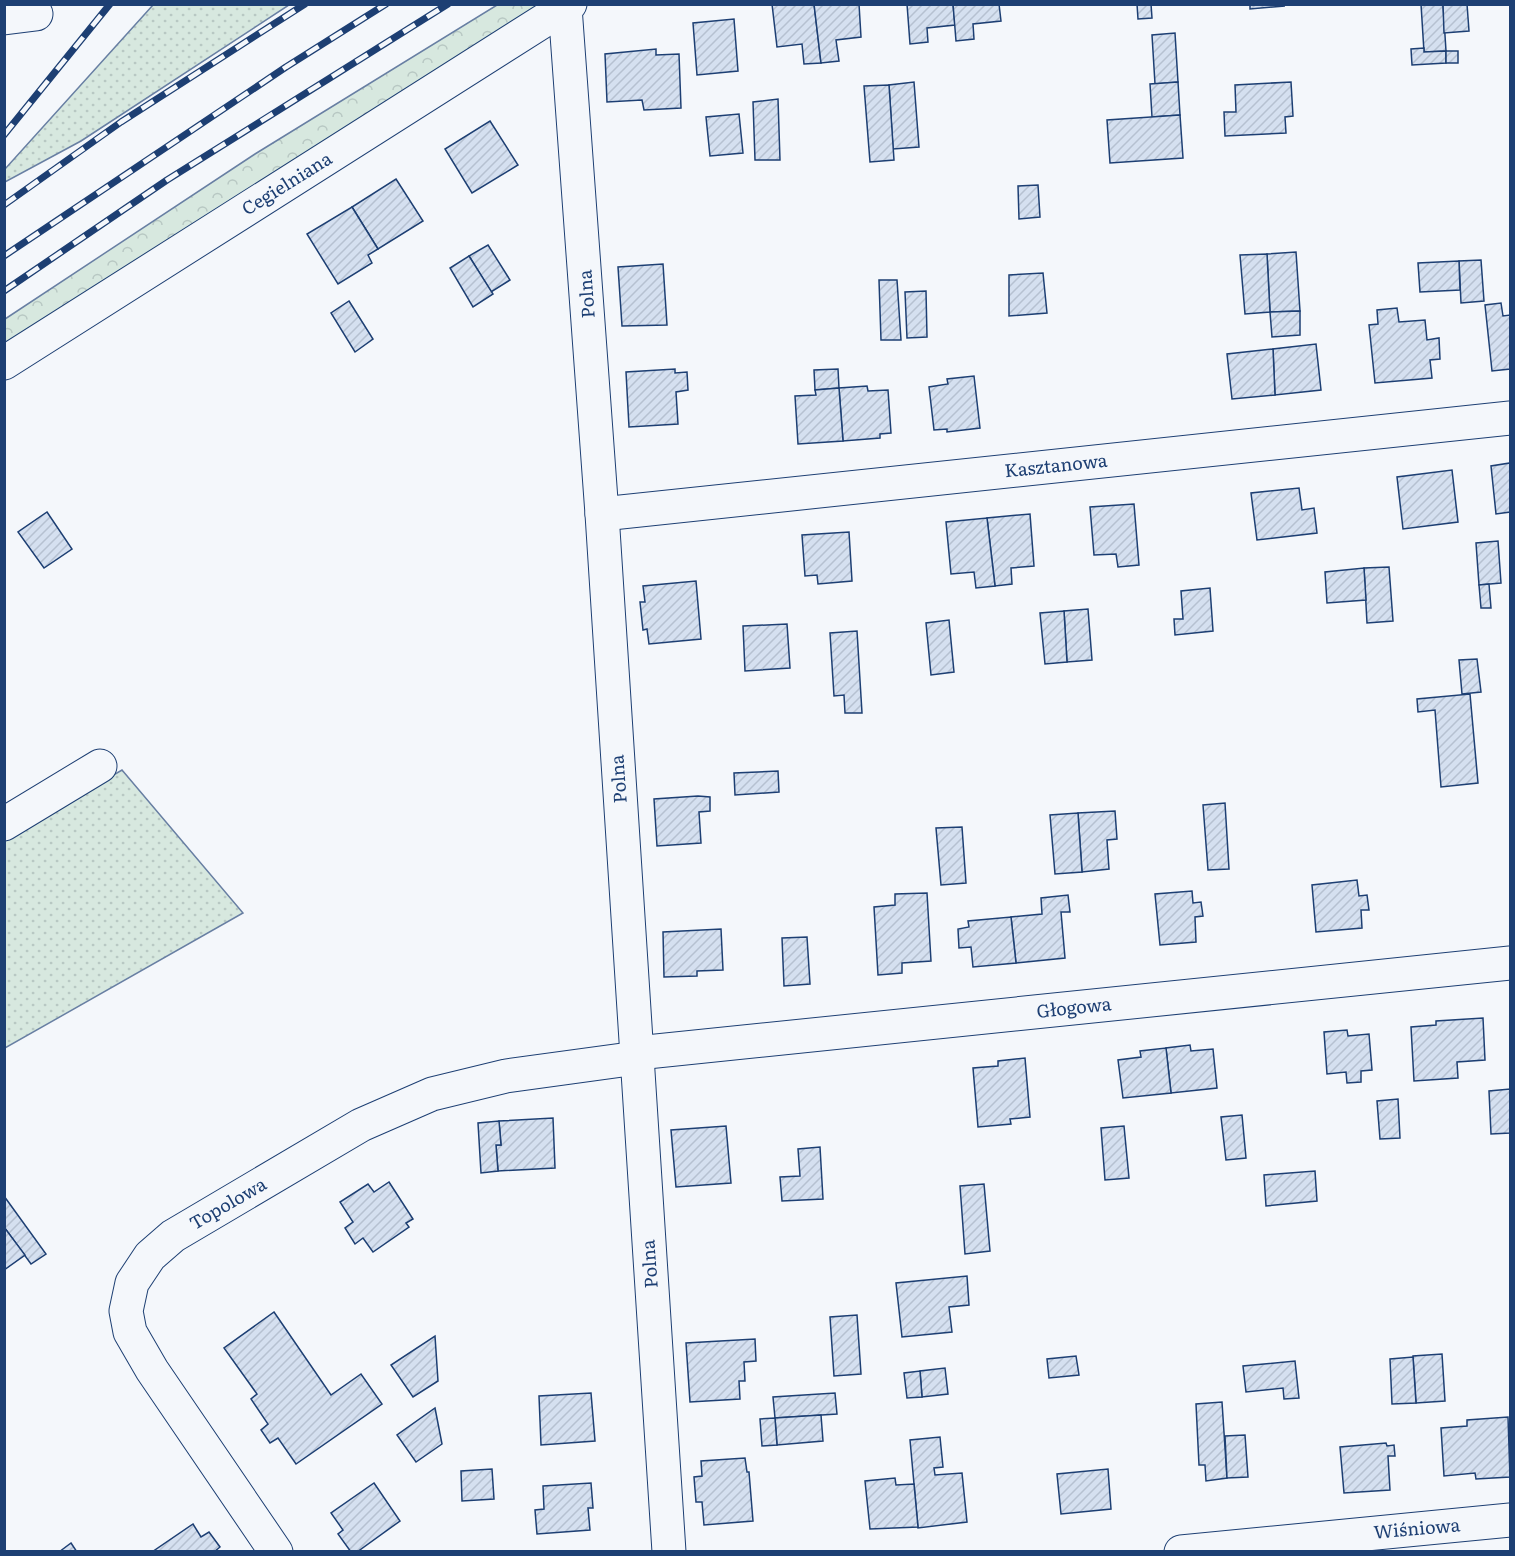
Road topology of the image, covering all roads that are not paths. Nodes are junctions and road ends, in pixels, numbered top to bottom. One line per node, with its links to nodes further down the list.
1 (567, 6): 2 (street, Cegielniana); 4 (street, Polna)
2 (4, 363)
3 (1510, 418): 4 (street, Kasztanowa)
4 (602, 514): 8 (street, Polna)
5 (100, 766): 6 (street)
6 (4, 824)
7 (1510, 963): 8 (street, Głogowa)
8 (637, 1055): 10 (street, Topolowa); 11 (street, Polna)
9 (1510, 1520): 12 (street, Wiśniowa)
10 (276, 1551)
11 (669, 1551)
12 (1180, 1551)

